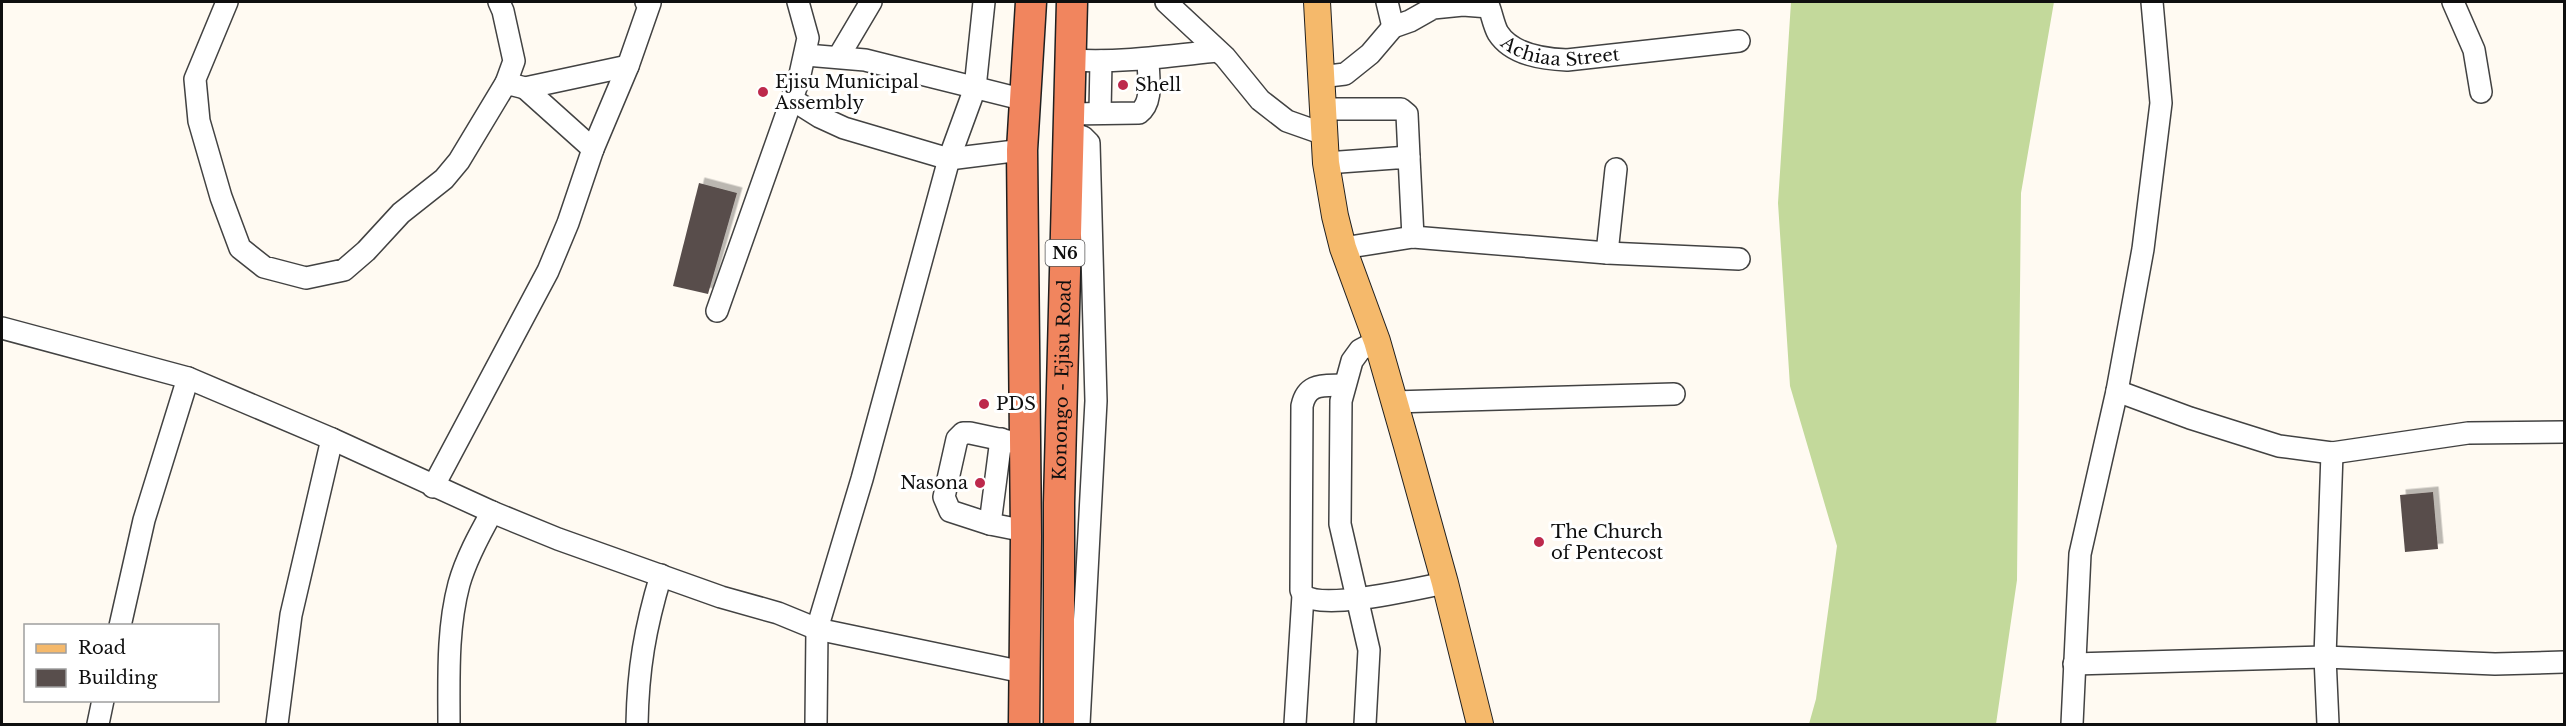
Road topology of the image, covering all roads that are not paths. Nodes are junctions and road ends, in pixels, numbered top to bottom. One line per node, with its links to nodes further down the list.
1 (227, 2): 24 (street)
2 (499, 2): 24 (street)
3 (649, 2): 22 (street)
4 (798, 2): 17 (street)
5 (871, 2): 18 (street)
6 (984, 2): 25 (street)
7 (1072, 2): 20 (highway, Konongo - Ejisu Road / N6)
8 (1166, 2): 16 (street)
9 (1317, 2): 23 (main road)
10 (1387, 2): 14 (street)
11 (2152, 2): 47 (street)
12 (2453, 2): 26 (street)
13 (1030, 12): 28 (highway, Konongo - Ejisu Road / N6)
14 (1393, 27): 15 (street, Achiaa Street); 23 (street, Achiaa Street)
15 (1739, 40)
16 (1217, 51): 19 (street); 30 (street)
17 (806, 55): 18 (street); 27 (street)
18 (839, 56): 25 (street)
19 (1148, 59): 21 (street); 29 (street)
20 (1071, 60): 21 (street); 31 (highway, Konongo - Ejisu Road / N6)
21 (1101, 62): 29 (street)
22 (628, 66): 24 (street); 32 (street)
23 (1320, 77): 30 (main road)
24 (515, 86): 32 (street)
25 (975, 88): 28 (street); 35 (street)
26 (2481, 92)
27 (793, 100): 35 (street); 42 (street)
28 (1025, 100): 33 (highway, Konongo - Ejisu Road / N6)
29 (1100, 112): 31 (street)
30 (1324, 122): 34 (street); 36 (main road)
31 (1068, 123): 75 (highway, Konongo - Ejisu Road / N6); 76 (street)
32 (593, 149): 54 (street)
33 (1022, 150): 35 (street); 52 (highway, Konongo - Ejisu Road / N6)
34 (1409, 157): 36 (street); 38 (street)
35 (949, 159): 63 (street)
36 (1326, 163): 39 (main road)
37 (1616, 169): 40 (street)
38 (1413, 237): 39 (street); 40 (street)
39 (1343, 248): 44 (main road)
40 (1607, 253): 41 (street)
41 (1739, 259)
42 (717, 312)
43 (2, 328): 45 (street)
44 (1377, 341): 46 (street); 49 (main road)
45 (188, 378): 51 (street); 62 (street)
46 (1343, 385): 60 (street); 61 (street)
47 (2117, 391): 53 (street); 66 (street)
48 (1674, 394): 49 (street)
49 (1393, 402): 59 (main road)
50 (2565, 432): 53 (street)
51 (332, 439): 54 (street); 70 (street)
52 (1013, 442): 56 (street); 56 (street); 57 (highway, Konongo - Ejisu Road / N6)
53 (2332, 453): 64 (street)
54 (433, 487): 55 (street)
55 (492, 512): 58 (street); 71 (street)
56 (990, 524): 57 (street)
57 (1026, 531): 67 (highway, Konongo - Ejisu Road / N6)
58 (661, 575): 63 (street); 72 (street)
59 (1445, 583): 61 (street); 79 (main road)
60 (1303, 595): 61 (street); 77 (street)
61 (1358, 599): 78 (street)
62 (120, 624)
63 (817, 628): 67 (street); 73 (street)
64 (2325, 657): 65 (street); 66 (street); 81 (street)
65 (2565, 662)
66 (2074, 664): 80 (street)
67 (1023, 672): 74 (highway, Konongo - Ejisu Road / N6)
68 (103, 702): 69 (street)
69 (98, 724)
70 (277, 724)
71 (449, 724)
72 (637, 724)
73 (816, 724)
74 (1024, 724)
75 (1059, 724)
76 (1079, 724)
77 (1295, 724)
78 (1365, 724)
79 (1480, 724)
80 (2072, 724)
81 (2328, 724)

